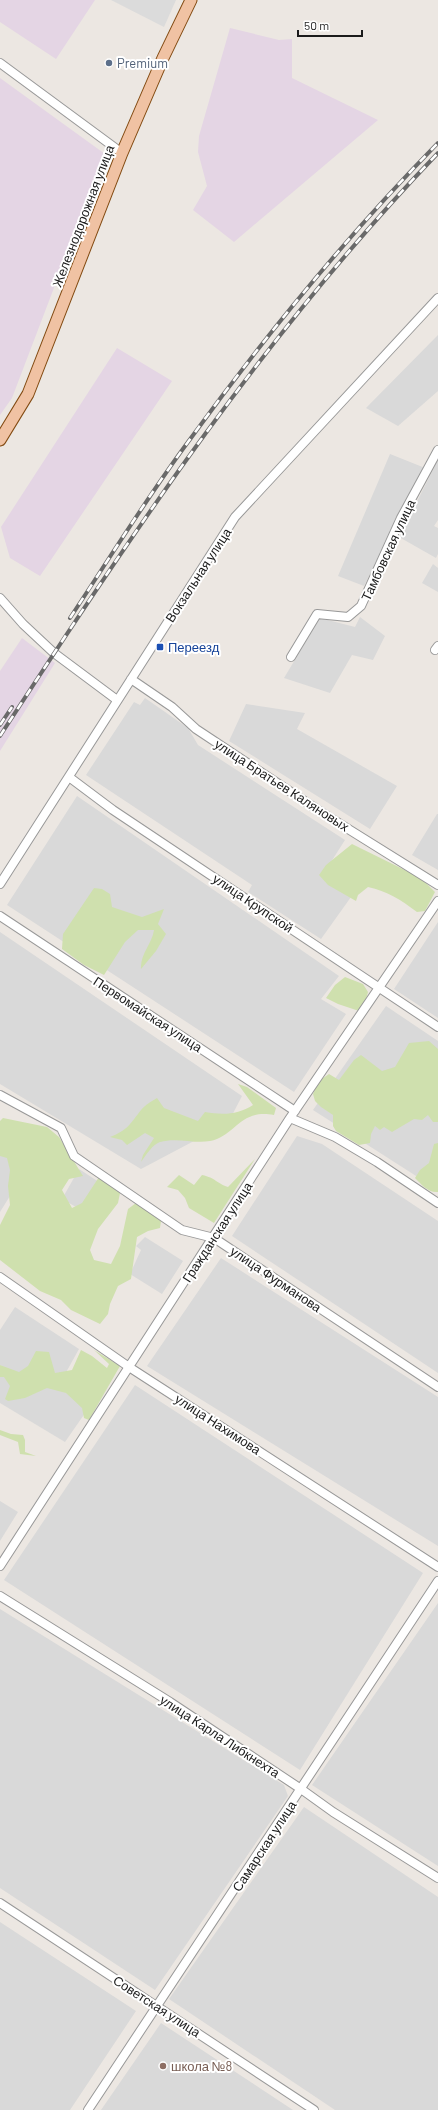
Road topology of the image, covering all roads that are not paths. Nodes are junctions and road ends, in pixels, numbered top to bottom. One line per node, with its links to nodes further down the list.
1 (191, 0): 3 (main road, Железнодорожная улица)
2 (0, 62): 3 (street)
3 (122, 153): 5 (main road, Железнодорожная улица)
4 (438, 298): 9 (street, Вокзальная улица)
5 (0, 440)
6 (438, 450): 8 (street, Тамбовская улица)
7 (0, 598): 10 (street)
8 (291, 658)
9 (131, 679): 10 (street, Вокзальная улица); 13 (street, улица Братьев Каляновых)
10 (117, 700): 11 (street, Вокзальная улица)
11 (69, 777): 12 (street, Вокзальная улица); 16 (street, улица Крупской)
12 (0, 884)
13 (438, 885)
14 (438, 901): 16 (street, Гражданская улица)
15 (0, 916): 19 (street, Первомайская улица)
16 (380, 988): 17 (street, улица Крупской); 19 (street, Гражданская улица)
17 (438, 1027)
18 (0, 1095): 22 (street, улица Фурманова)
19 (295, 1111): 20 (street, Гражданская улица)
20 (290, 1118): 21 (street); 22 (street, Гражданская улица)
21 (438, 1203)
22 (214, 1238): 24 (street, Гражданская улица); 25 (street, улица Фурманова)
23 (0, 1277): 24 (street, улица Нахимова)
24 (129, 1367): 26 (street, Гражданская улица); 27 (street, улица Нахимова)
25 (438, 1387)
26 (0, 1566)
27 (438, 1567)
28 (438, 1581): 30 (street, Самарская улица)
29 (0, 1596): 30 (street, улица Карла Либкнехта)
30 (301, 1789): 31 (street, улица Карла Либкнехта); 33 (street, Самарская улица)
31 (438, 1878)
32 (0, 1903): 33 (street, Советская улица)
33 (156, 2005): 34 (street, Самарская улица); 35 (street, Советская улица)
34 (88, 2110)
35 (314, 2110)

